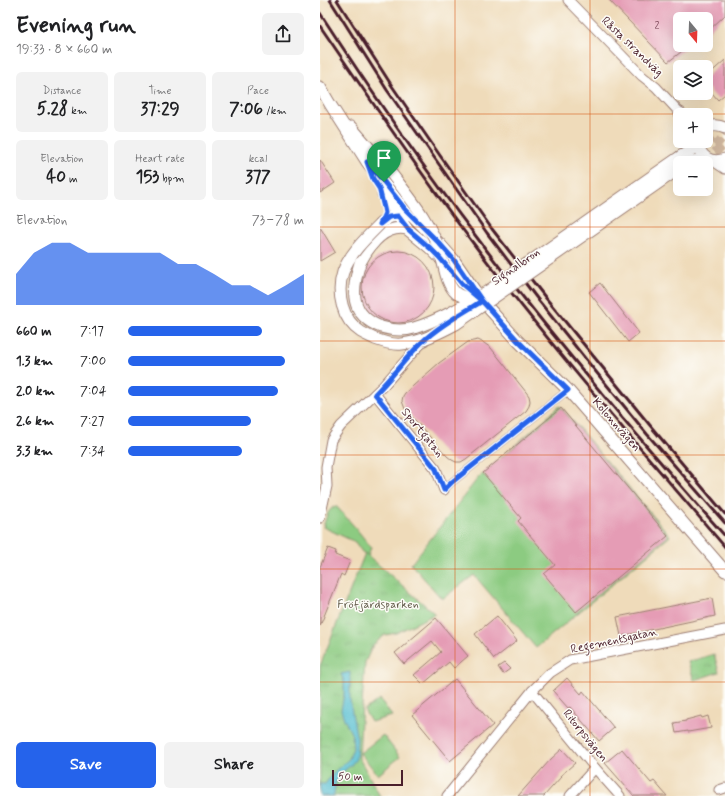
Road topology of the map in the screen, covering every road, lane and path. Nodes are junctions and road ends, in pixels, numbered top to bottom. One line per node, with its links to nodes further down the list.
1 (568, 0): 5 (street, Råsta strandväg)
2 (574, 0): 6 (street, Råsta strandväg)
3 (320, 87): 4 (street, Kolonnvägen)
4 (330, 104): 15 (street, Kolonnvägen); 25 (street, bridge)
5 (676, 108)
6 (676, 108)
7 (713, 126): 8 (street)
8 (725, 128)
9 (693, 148): 11 (street, Signalbron)
10 (699, 148): 12 (street)
11 (687, 156)
12 (705, 156)
13 (725, 159): 14 (street, Signalbron)
14 (713, 160)
15 (367, 162): 20 (street, Kolonnvägen); 24 (street, Kolonnvägen)
16 (713, 162): 18 (street)
17 (673, 167): 25 (street, Signalbron, bridge)
18 (725, 169)
19 (673, 173): 22 (street, Signalbron, bridge)
20 (379, 188): 21 (street, Kolonnvägen); 22 (street, Kolonnvägen)
21 (398, 216): 22 (street); 23 (street, Kolonnvägen); 24 (street, Kolonnvägen)
22 (380, 224)
23 (408, 229): 25 (street, Kolonnvägen); 25 (street, Signalbron, bridge)
24 (439, 243): 25 (street, Kolonnvägen)
25 (480, 299): 26 (street, Kolonnvägen); 27 (street)
26 (568, 390): 28 (street); 30 (street, Kolonnvägen)
27 (375, 394): 28 (street, Sportgatan); 29 (street)
28 (444, 490)
29 (320, 518)
30 (725, 571)
31 (725, 630): 32 (street, Regementsgatan)
32 (532, 691): 33 (street, Ritorpsvägen); 34 (street, Regementsgatan)
33 (595, 768): 35 (street); 36 (street, Ritorpsvägen)
34 (447, 796)
35 (570, 796)
36 (620, 796)

